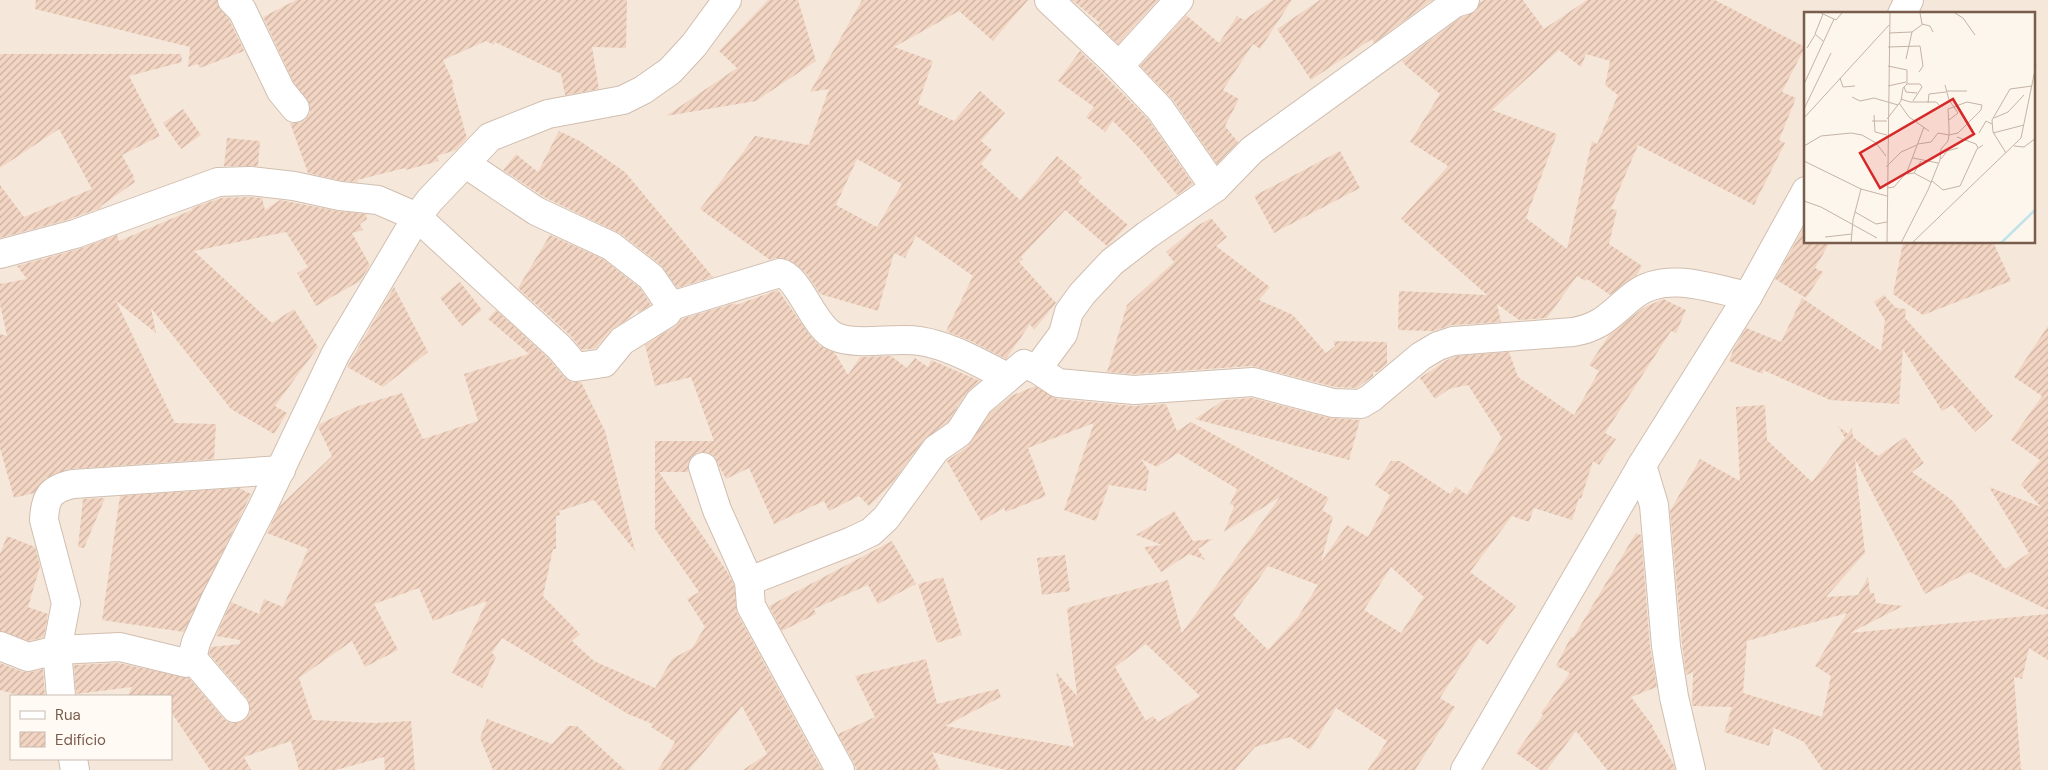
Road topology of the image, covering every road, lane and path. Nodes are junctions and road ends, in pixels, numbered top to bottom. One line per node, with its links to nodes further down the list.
1 (232, 0): 9 (street)
2 (727, 0): 10 (street)
3 (1049, 0): 8 (street)
4 (1179, 0): 8 (street)
5 (1465, 0): 11 (street)
6 (1909, 0): 7 (street)
7 (1903, 12)
8 (1119, 66): 11 (street)
9 (295, 108)
10 (466, 164): 13 (street); 16 (street)
11 (1215, 188): 17 (street)
12 (1804, 195): 15 (street)
13 (418, 218): 14 (street); 16 (street); 21 (street)
14 (0, 254)
15 (1748, 296): 17 (street); 19 (street)
16 (671, 306): 18 (street)
17 (1037, 369): 18 (street)
18 (1007, 377): 22 (street)
19 (1642, 465): 29 (street); 30 (street)
20 (703, 467): 22 (street)
21 (280, 470): 24 (street); 25 (street)
22 (749, 581): 28 (street)
23 (0, 646): 24 (street)
24 (57, 650): 25 (street); 26 (street)
25 (192, 658): 27 (street)
26 (61, 695)
27 (235, 708)
28 (840, 770)
29 (1465, 770)
30 (1691, 770)

